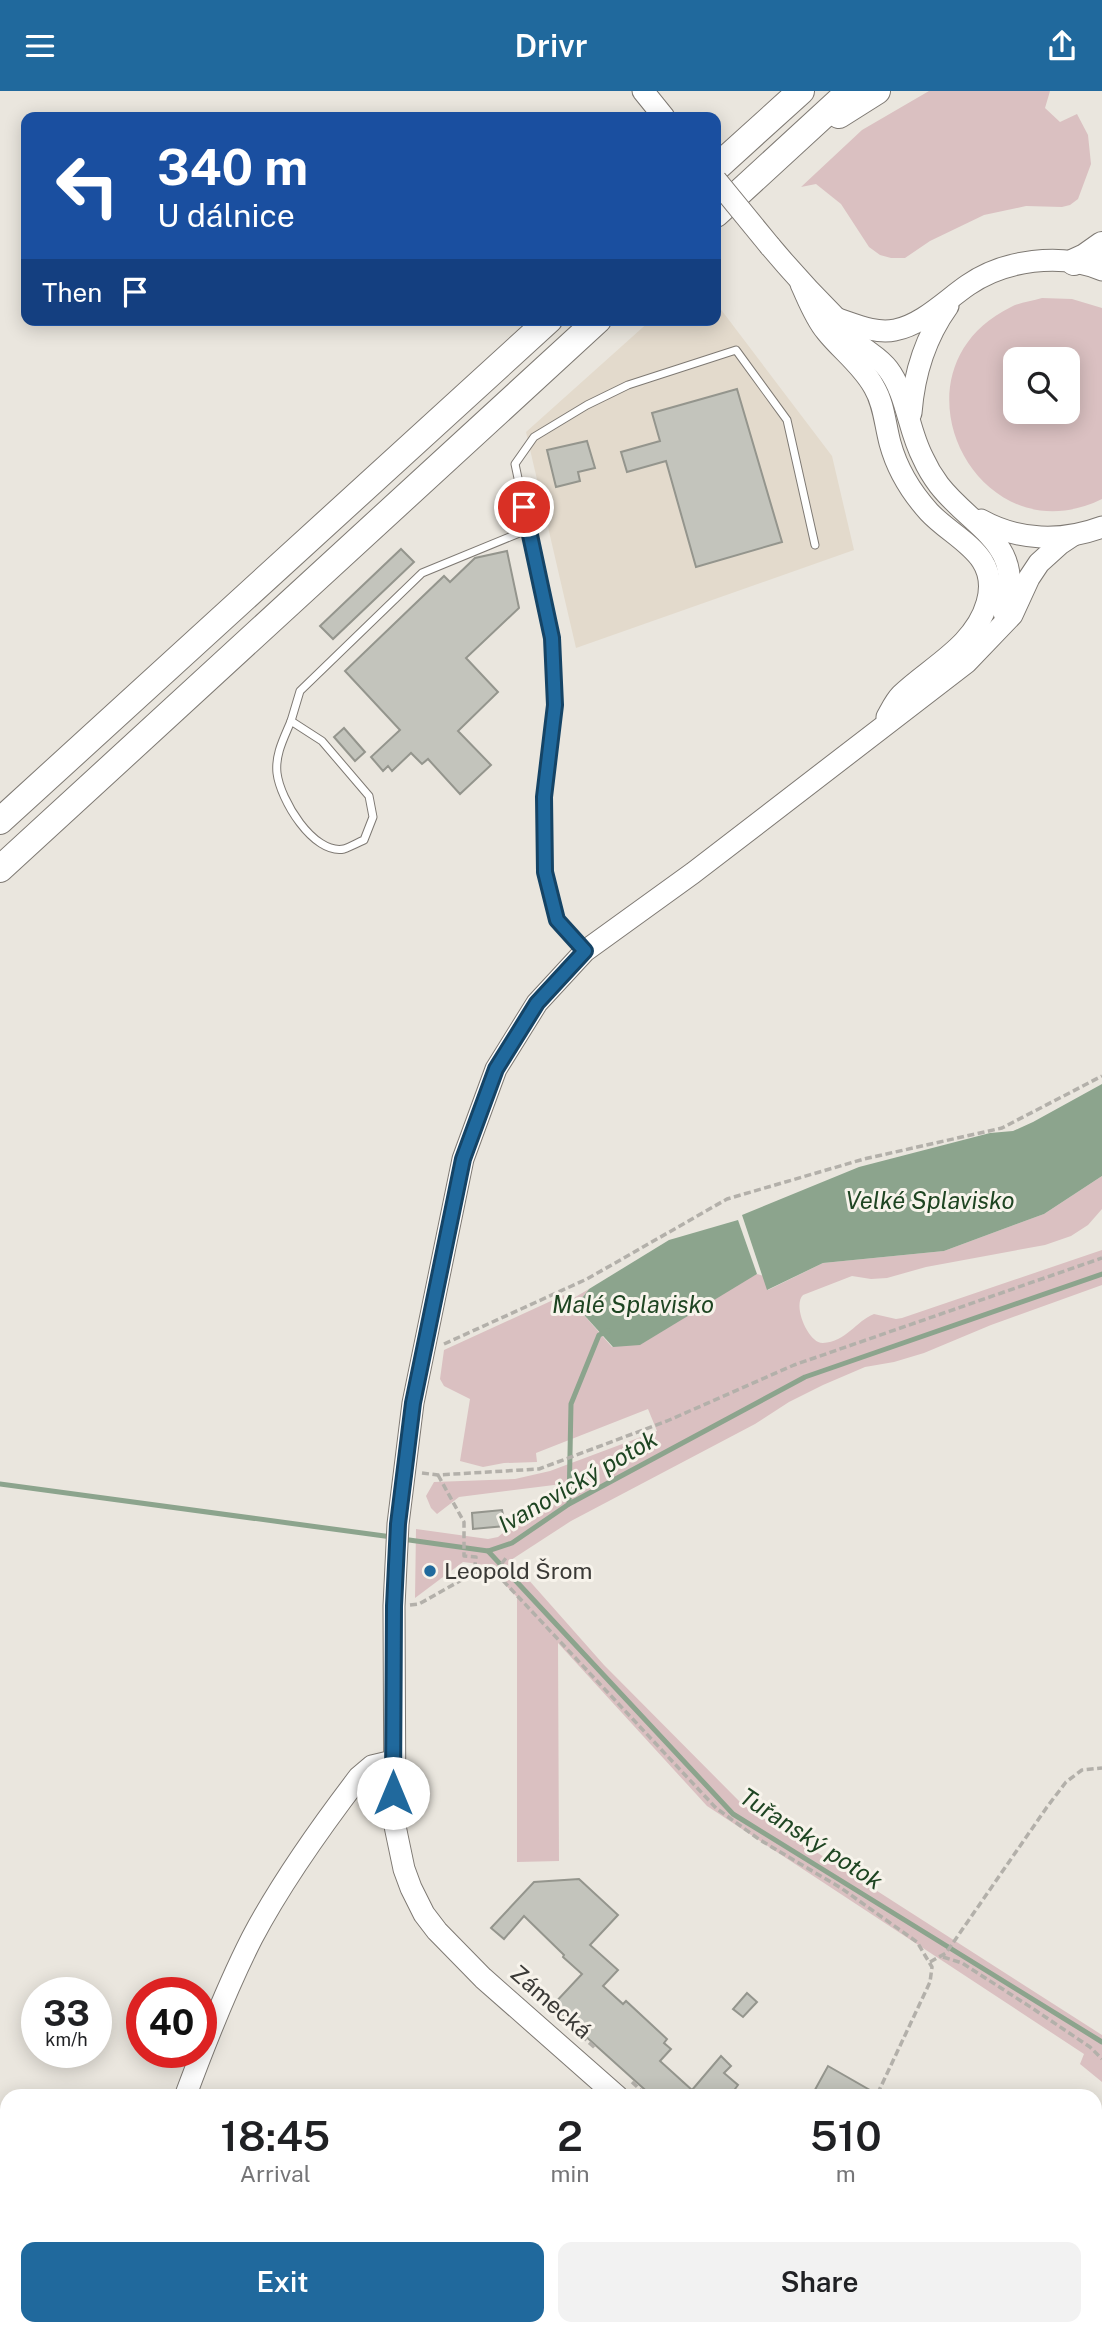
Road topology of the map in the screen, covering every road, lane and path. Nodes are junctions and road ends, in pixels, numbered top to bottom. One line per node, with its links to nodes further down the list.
1 (643, 91): 5 (street)
2 (801, 91): 7 (highway)
3 (850, 91): 6 (highway)
4 (877, 91): 6 (highway)
5 (660, 112)
6 (772, 162): 9 (highway)
7 (721, 164)
8 (721, 186): 13 (street, bridge)
9 (721, 208)
10 (1102, 245): 11 (highway)
11 (1074, 262): 12 (street); 14 (street)
12 (1102, 270)
13 (801, 284): 15 (street); 26 (street)
14 (959, 292): 15 (street); 18 (street)
15 (836, 319): 18 (street)
16 (542, 326): 27 (highway)
17 (591, 326): 28 (highway)
18 (911, 425): 19 (street)
19 (967, 512): 22 (street); 24 (street)
20 (1102, 527): 22 (street)
21 (529, 529): 23 (lane); 25 (lane); 29 (lane)
22 (1072, 536): 24 (street, Zámecká)
23 (815, 545)
24 (994, 633): 26 (street, Zámecká)
25 (291, 721): 25 (lane)
26 (879, 730): 29 (street, Zámecká)
27 (0, 821)
28 (0, 869)
29 (585, 951): 32 (street, Zámecká)
30 (1102, 1076): 32 (path)
31 (1102, 1258): 34 (path)
32 (427, 1341): 33 (street, Zámecká)
33 (405, 1470): 34 (path); 38 (street, Zámecká)
34 (438, 1475): 37 (path)
35 (506, 1558): 36 (path)
36 (495, 1572): 37 (path); 42 (path)
37 (474, 1573): 38 (path)
38 (394, 1606): 39 (street, Zámecká)
39 (393, 1761): 46 (street, Zámecká); 47 (street)
40 (1102, 1767): 41 (path)
41 (944, 1955): 42 (path); 45 (path)
42 (930, 1962): 48 (path)
43 (527, 1986): 44 (path)
44 (600, 2053)
45 (1102, 2059)
46 (623, 2088)
47 (188, 2089)
48 (880, 2089)

